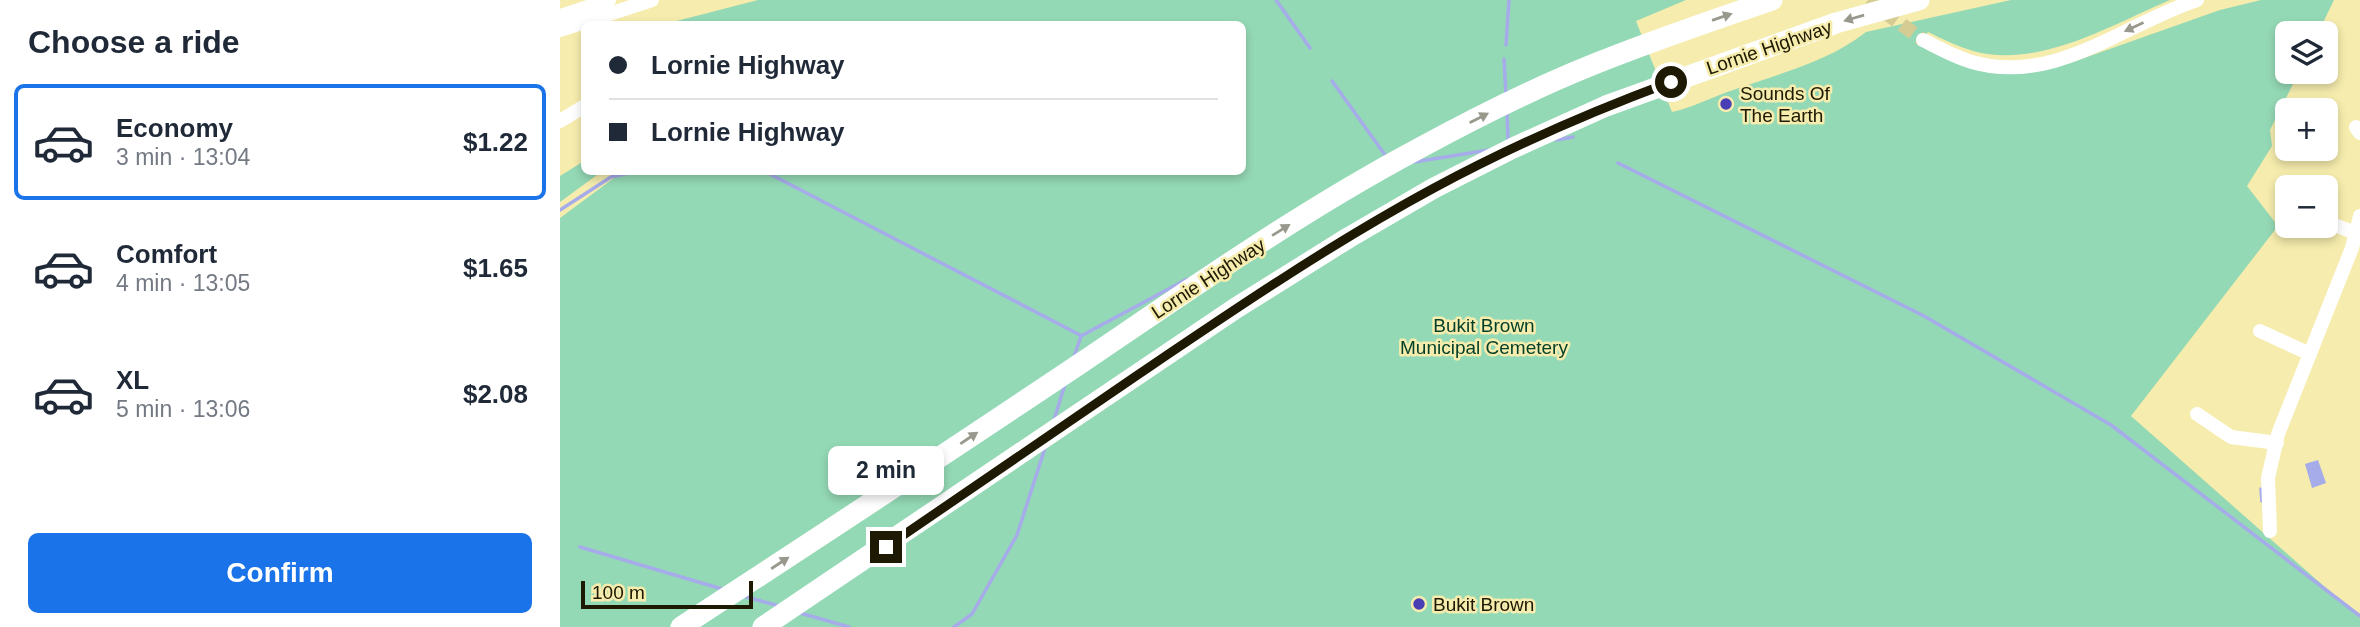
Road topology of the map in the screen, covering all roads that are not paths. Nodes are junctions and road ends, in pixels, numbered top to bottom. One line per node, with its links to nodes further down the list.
1 (609, 0): 6 (street)
2 (652, 0): 7 (street)
3 (1772, 0): 21 (highway, Lornie Highway, one-way to 3)
4 (1919, 0): 22 (highway, Lornie Highway, one-way to 22)
5 (2197, 0): 10 (street, one-way to 10)
6 (560, 16)
7 (588, 21)
8 (581, 23): 9 (street)
9 (560, 30)
10 (1923, 40)
11 (581, 108): 12 (street)
12 (560, 121)
13 (2360, 216): 15 (street)
14 (2338, 226): 15 (street)
15 (2356, 233): 17 (street)
16 (2260, 331): 17 (street)
17 (2310, 354): 19 (street)
18 (2197, 414): 19 (street)
19 (2277, 443): 20 (street)
20 (2270, 531)
21 (681, 627)
22 (763, 627)

